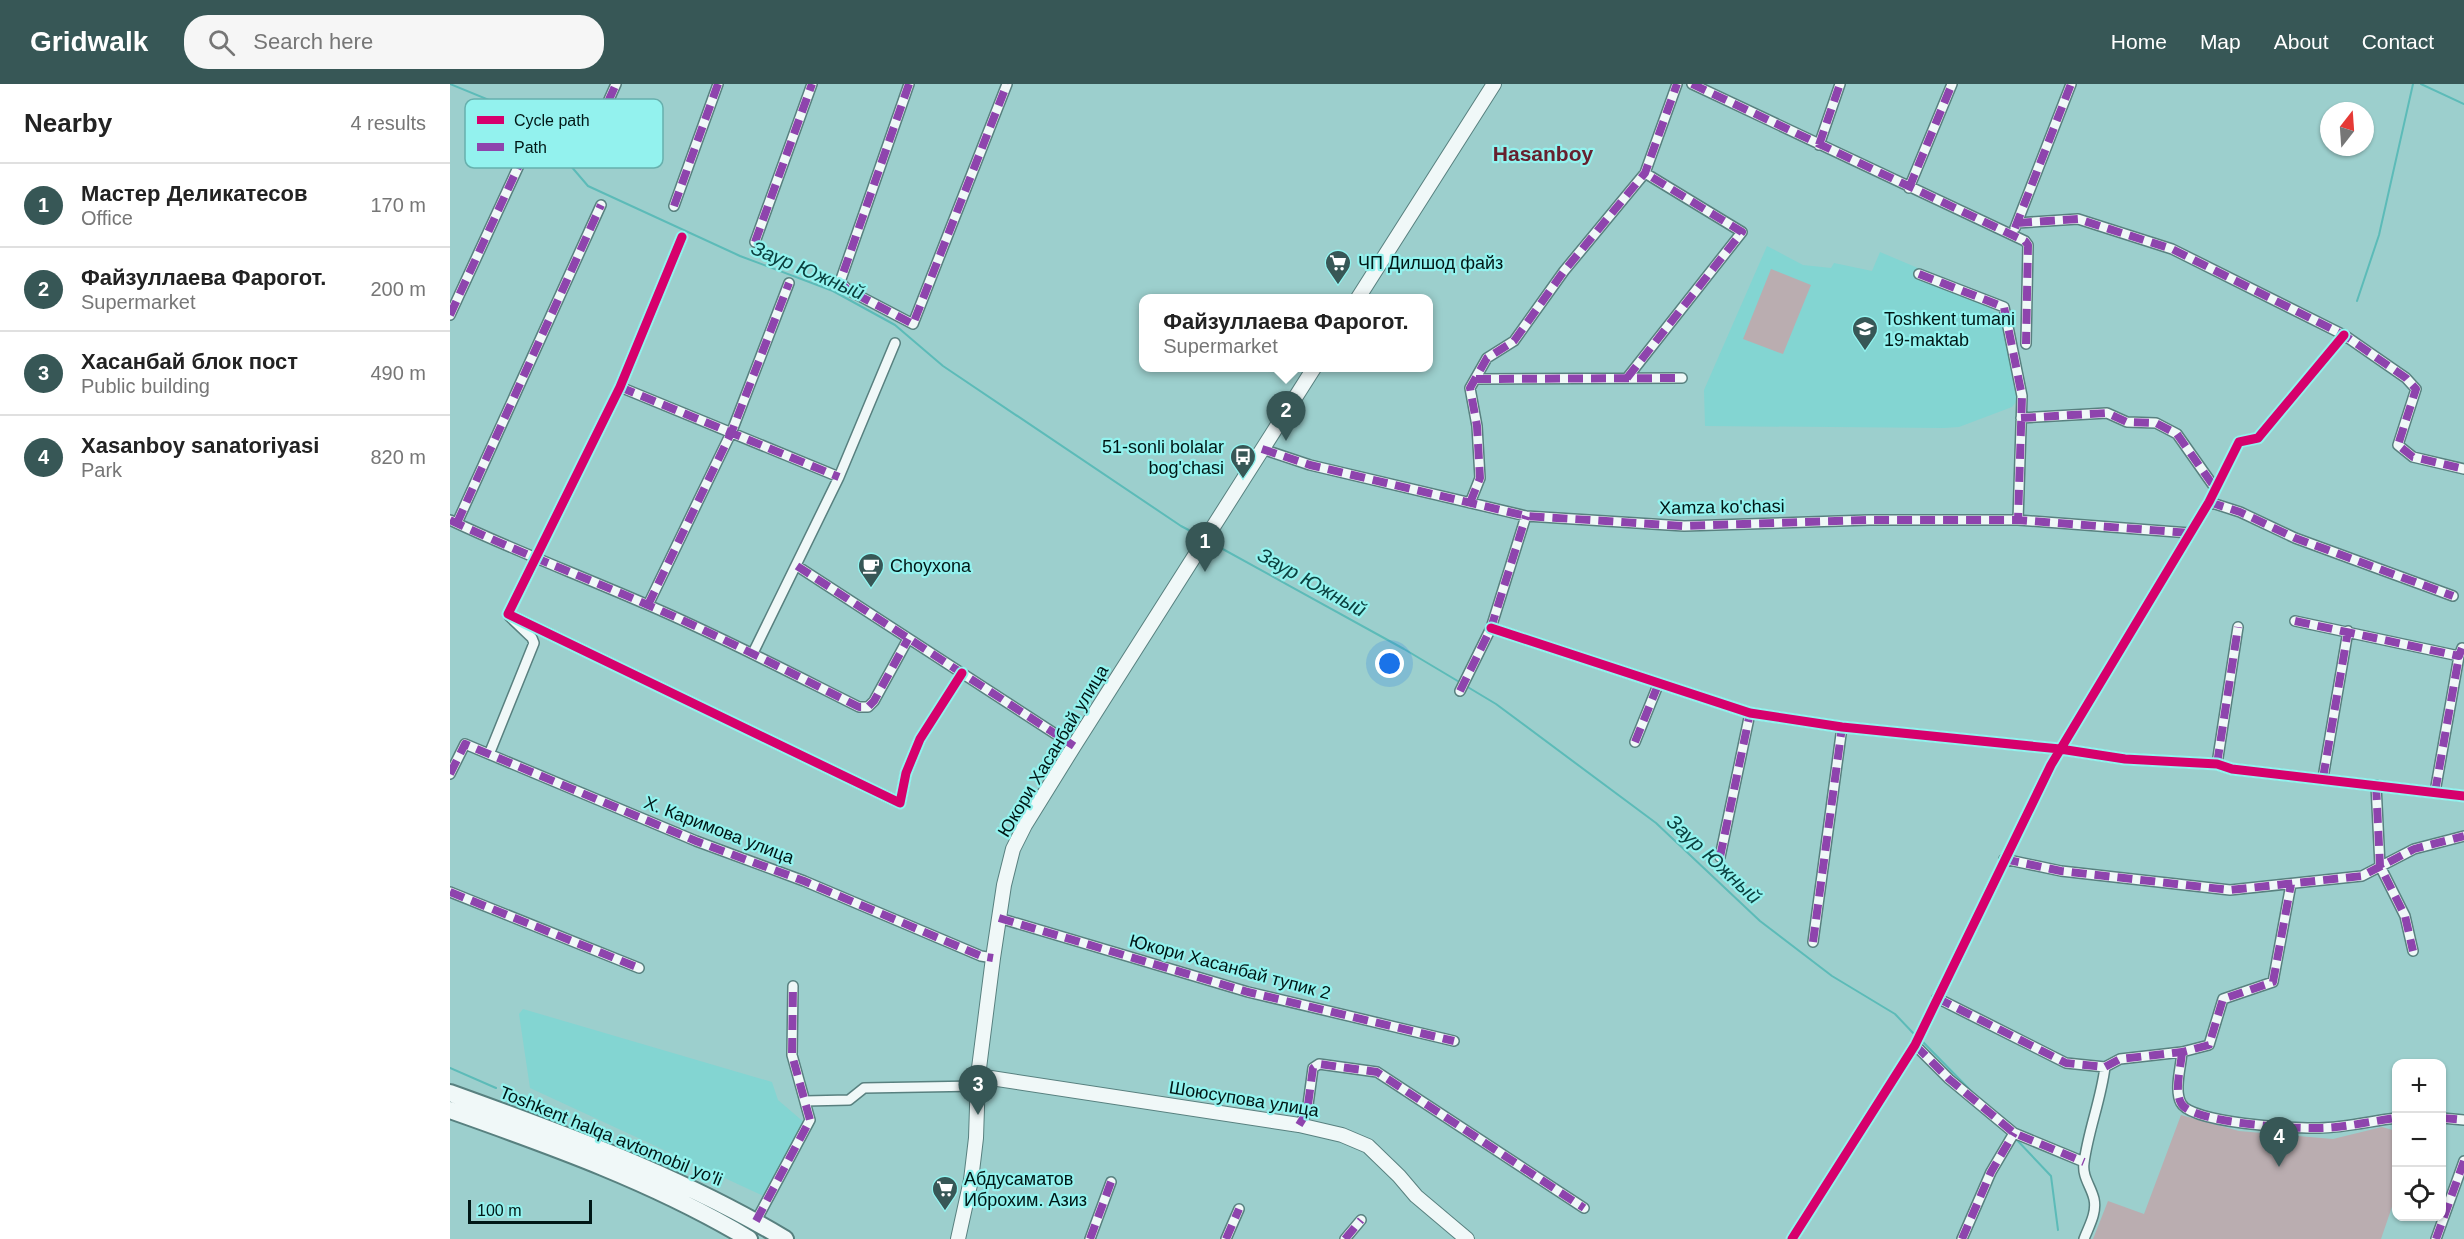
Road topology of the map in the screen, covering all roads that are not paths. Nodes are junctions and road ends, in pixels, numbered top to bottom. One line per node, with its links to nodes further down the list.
1 (616, 84): 12 (street)
2 (718, 84): 18 (street)
3 (812, 84): 22 (street)
4 (909, 84): 5 (street)
5 (1006, 84)
6 (1494, 84): 25 (street)
7 (1677, 84): 15 (street)
8 (1692, 84): 13 (street)
9 (1840, 84): 13 (street)
10 (1952, 84): 16 (street)
11 (2071, 84): 19 (street)
12 (609, 99)
13 (1820, 145): 16 (street)
14 (518, 168): 26 (street)
15 (1645, 173): 31 (street); 32 (street)
16 (1909, 188): 20 (street)
17 (601, 205): 45 (street)
18 (674, 206)
19 (2017, 223): 20 (street); 27 (street)
20 (2012, 236): 29 (street)
21 (682, 237): 34 (street)
22 (755, 242)
23 (1920, 274): 35 (street)
24 (789, 283): 36 (street)
25 (1361, 294)
26 (450, 315)
27 (2344, 335): 38 (street); 40 (street)
28 (895, 343): 39 (street)
29 (2026, 344)
30 (1311, 372): 37 (street, Юкори Хасанбай улица)
31 (1476, 378): 32 (street); 42 (street)
32 (1627, 378): 33 (street)
33 (1682, 378)
34 (620, 387): 36 (street); 47 (street)
35 (2021, 418): 40 (street); 44 (street)
36 (732, 432): 39 (street); 50 (street)
37 (1262, 449): 42 (street, Xamza ko'chasi); 66 (street, Юкори Хасанбай улица)
38 (2464, 469)
39 (839, 477): 48 (street)
40 (2215, 488): 41 (street)
41 (2209, 502): 46 (street); 49 (street)
42 (1470, 503): 43 (street, Xamza ko'chasi)
43 (1526, 516): 44 (street, Xamza ko'chasi); 54 (street)
44 (2018, 520): 46 (street, Xamza ko'chasi)
45 (453, 521): 47 (street)
46 (2190, 533): 67 (street)
47 (535, 559): 50 (street); 51 (street)
48 (797, 566): 58 (street); 59 (street)
49 (2452, 596)
50 (648, 604): 59 (street)
51 (508, 614): 55 (street); 57 (street)
52 (2295, 621): 56 (street)
53 (2238, 627): 69 (street)
54 (1491, 628): 61 (street); 62 (street)
55 (540, 630): 57 (street); 60 (street)
56 (2348, 631): 71 (street); 73 (street)
57 (532, 638): 68 (street)
58 (908, 639): 59 (street); 60 (street)
59 (753, 653)
60 (962, 673): 66 (street)
61 (1658, 685): 63 (street); 65 (street)
62 (1460, 691)
63 (1750, 713): 64 (street); 76 (street)
64 (1842, 727): 67 (street); 82 (street)
65 (1635, 742)
66 (1074, 746): 81 (street, Юкори Хасанбай улица)
67 (2060, 749): 69 (street); 77 (street)
68 (490, 752): 70 (street, Х. Каримова улица); 84 (street, Х. Каримова улица)
69 (2217, 764): 71 (street)
70 (450, 774)
71 (2323, 778): 72 (street)
72 (2376, 785): 73 (street); 78 (street)
73 (2435, 792): 74 (street)
74 (2464, 796)
75 (2464, 836): 78 (street)
76 (1720, 857)
77 (2004, 859): 79 (street); 87 (street)
78 (2380, 866): 79 (street); 83 (street)
79 (2291, 884): 90 (street)
80 (450, 892): 85 (street)
81 (999, 918): 84 (street, Юкори Хасанбай улица); 88 (street, Юкори Хасанбай тупик 2)
82 (1814, 942)
83 (2413, 951)
84 (993, 958): 92 (street, Юкори Хасанбай улица)
85 (639, 968)
86 (793, 986): 94 (street)
87 (1937, 998): 89 (street); 91 (street)
88 (1454, 1041)
89 (1915, 1044): 100 (street); 115 (street)
90 (2182, 1052): 91 (street); 97 (street)
91 (2105, 1068): 102 (street)
92 (978, 1081): 94 (street); 99 (street, Шоюсупова улица); 110 (street, Юкори Хасанбай улица)
93 (450, 1093): 107 (highway, Toshkent halqa avtomobil yo'li)
94 (805, 1101): 107 (street)
95 (450, 1110): 108 (highway, Toshkent halqa avtomobil yo'li)
96 (2446, 1118): 98 (street)
97 (2392, 1119)
98 (2464, 1120)
99 (1299, 1125): 104 (street); 114 (street, Шоюсупова улица)
100 (2014, 1133): 102 (street); 116 (street)
101 (2464, 1161): 118 (street)
102 (2084, 1162): 117 (street)
103 (1111, 1182): 111 (street)
104 (1584, 1208)
105 (1239, 1209): 112 (street)
106 (1361, 1220): 113 (street)
107 (756, 1221): 109 (highway, Toshkent halqa avtomobil yo'li)
108 (749, 1239)
109 (785, 1239)
110 (958, 1239)
111 (1090, 1239)
112 (1226, 1239)
113 (1344, 1239)
114 (1467, 1239)
115 (1792, 1239)
116 (1962, 1239)
117 (2084, 1239)
118 (2436, 1239)

